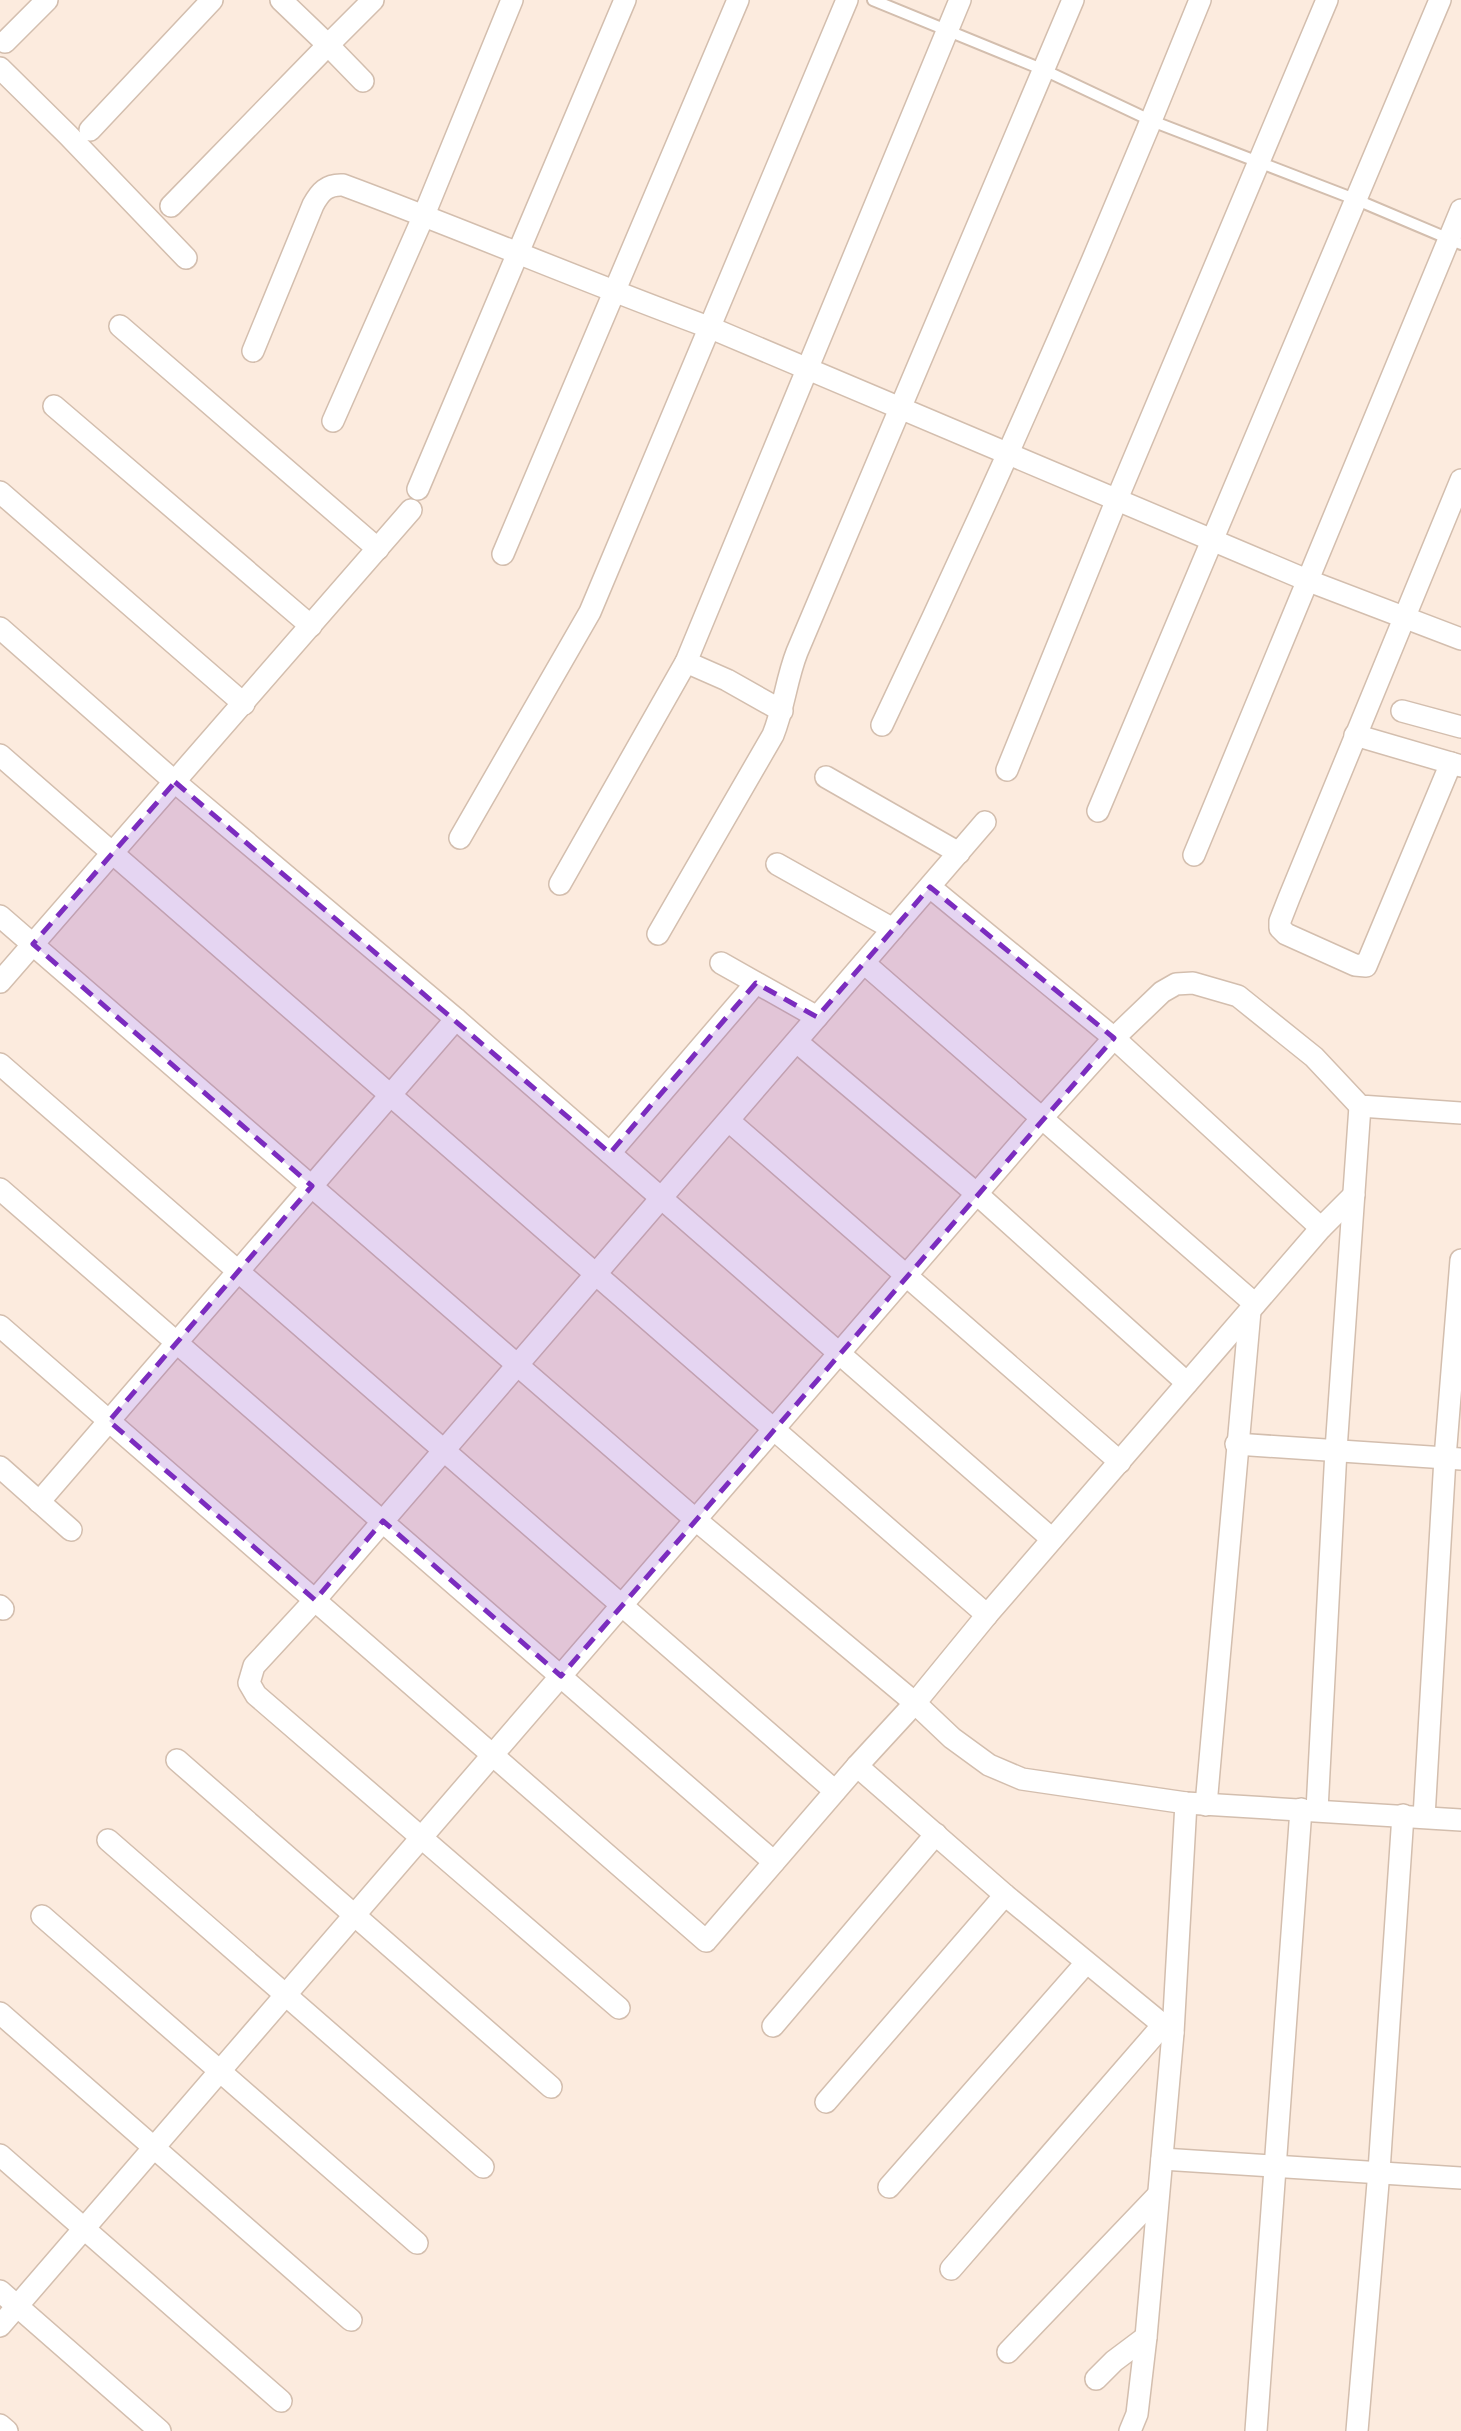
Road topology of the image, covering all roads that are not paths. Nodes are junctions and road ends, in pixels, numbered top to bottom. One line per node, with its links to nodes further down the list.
1 (47, 0): 16 (street)
2 (212, 0): 22 (street)
3 (281, 0): 17 (street)
4 (373, 0): 17 (street)
5 (512, 0): 27 (street)
6 (625, 0): 29 (street)
7 (738, 0): 31 (street)
8 (847, 0): 33 (street)
9 (873, 0): 15 (lane)
10 (960, 0): 15 (street)
11 (1073, 0): 19 (street)
12 (1200, 0): 21 (street)
13 (1327, 0): 23 (street)
14 (1440, 0): 24 (street)
15 (948, 30): 19 (lane); 35 (street)
16 (5, 42)
17 (328, 44): 20 (street); 25 (street)
18 (0, 68): 30 (street)
19 (1044, 70): 21 (lane); 37 (street)
20 (363, 81)
21 (1152, 121): 23 (lane); 39 (street)
22 (90, 130)
23 (1259, 162): 24 (lane); 43 (street)
24 (1357, 200): 28 (lane); 45 (street)
25 (171, 206)
26 (1461, 210): 28 (street)
27 (424, 215): 29 (street); 34 (street); 38 (street)
28 (1455, 241): 48 (street)
29 (518, 252): 31 (street); 41 (street)
30 (186, 258)
31 (614, 292): 33 (street); 47 (street)
32 (120, 326): 46 (street)
33 (711, 328): 35 (street); 67 (street)
34 (253, 351)
35 (807, 369): 37 (street); 53 (street)
36 (54, 407): 50 (street)
37 (900, 407): 39 (street); 56 (street)
38 (333, 421)
39 (1010, 453): 43 (street); 57 (street)
40 (1461, 480): 49 (street)
41 (418, 489)
42 (0, 492): 54 (street)
43 (1117, 499): 45 (street); 62 (street)
44 (411, 510): 46 (street)
45 (1213, 540): 48 (street); 65 (street)
46 (379, 549): 50 (street)
47 (503, 554)
48 (1309, 581): 49 (street); 70 (street)
49 (1402, 618): 52 (street); 59 (street)
50 (311, 626): 54 (street)
51 (0, 628): 64 (street)
52 (1461, 639)
53 (685, 662): 56 (street); 72 (street)
54 (243, 704): 64 (street)
55 (1402, 710): 58 (street)
56 (782, 711): 76 (street)
57 (882, 725)
58 (1461, 727)
59 (1355, 736): 61 (street); 61 (street)
60 (0, 755): 69 (street)
61 (1456, 765)
62 (1007, 770)
63 (826, 777): 68 (street)
64 (175, 782): 69 (street); 83 (street)
65 (1098, 811)
66 (985, 822): 68 (street)
67 (460, 838)
68 (959, 853): 73 (street)
69 (111, 854): 77 (street); 87 (street)
70 (1194, 855)
71 (777, 864): 75 (street)
72 (560, 884)
73 (930, 887): 75 (street); 84 (street)
74 (0, 916): 77 (street)
75 (893, 929): 79 (street)
76 (658, 934)
77 (33, 944): 80 (street); 93 (street)
78 (721, 963): 81 (street)
79 (864, 963): 82 (street); 90 (street)
80 (0, 982)
81 (757, 983): 82 (street); 92 (street)
82 (817, 1017): 85 (street)
83 (456, 1019): 87 (street); 92 (street)
84 (1114, 1038): 88 (street); 90 (street); 98 (street)
85 (797, 1042): 91 (street); 95 (street)
86 (0, 1064): 100 (street)
87 (391, 1095): 93 (street); 101 (street)
88 (1360, 1106): 89 (street); 96 (street)
89 (1461, 1113)
90 (1042, 1118): 95 (street); 103 (street)
91 (729, 1121): 97 (street); 102 (street)
92 (610, 1153): 97 (street)
93 (312, 1186): 100 (street); 107 (street)
94 (0, 1189): 105 (street)
95 (977, 1194): 102 (street); 108 (street)
96 (1353, 1195): 98 (street); 113 (street)
97 (662, 1198): 101 (street); 106 (street)
98 (1321, 1228): 103 (street)
99 (1461, 1260): 114 (street)
100 (239, 1271): 105 (street); 112 (street)
101 (596, 1274): 107 (street); 110 (street)
102 (907, 1276): 106 (street); 115 (street)
103 (1252, 1308): 108 (street); 111 (street)
104 (0, 1326): 109 (street)
105 (177, 1342): 109 (street); 119 (street)
106 (840, 1353): 110 (street); 121 (street)
107 (518, 1365): 112 (street); 118 (street)
108 (1188, 1383): 115 (street)
109 (109, 1421): 117 (street); 122 (street)
110 (774, 1429): 118 (street); 124 (street)
111 (1236, 1444): 113 (street); 131 (street)
112 (444, 1450): 119 (street); 123 (street)
113 (1336, 1450): 114 (street); 132 (street)
114 (1453, 1459): 133 (street)
115 (1119, 1462): 121 (street)
116 (0, 1467): 117 (street)
117 (39, 1502): 120 (street)
118 (696, 1520): 123 (street); 126 (street)
119 (383, 1521): 122 (street); 125 (street)
120 (71, 1530)
121 (1052, 1539): 124 (street)
122 (315, 1600): 127 (street); 136 (street)
123 (622, 1605): 125 (street); 130 (street)
124 (986, 1615): 126 (street)
125 (561, 1676): 127 (street); 138 (street)
126 (915, 1703): 129 (street); 131 (street)
127 (493, 1755): 136 (street); 138 (street)
128 (177, 1760): 140 (street)
129 (857, 1766): 130 (street); 135 (street)
130 (835, 1791): 138 (street)
131 (1196, 1804): 132 (street); 147 (street)
132 (1309, 1810): 133 (street); 154 (street)
133 (1413, 1816): 134 (street); 156 (street)
134 (1461, 1820)
135 (936, 1834): 139 (street); 146 (street)
136 (423, 1836): 140 (street); 144 (street)
137 (108, 1840): 143 (street)
138 (774, 1862)
139 (1005, 1895): 142 (street); 150 (street)
140 (355, 1915): 143 (street); 149 (street)
141 (42, 1916): 148 (street)
142 (1086, 1963): 147 (street); 158 (street)
143 (286, 1995): 148 (street); 155 (street)
144 (620, 2008)
145 (0, 2013): 151 (street)
146 (773, 2026)
147 (1168, 2029): 153 (street); 162 (street)
148 (220, 2071): 151 (street); 161 (street)
149 (551, 2087)
150 (827, 2102)
151 (155, 2148): 160 (street); 165 (street)
152 (0, 2155): 160 (street)
153 (1162, 2159): 154 (street); 159 (street)
154 (1277, 2165): 156 (street); 175 (street)
155 (483, 2167)
156 (1379, 2171): 157 (street); 176 (street)
157 (1461, 2178)
158 (889, 2187)
159 (1158, 2195): 167 (street); 168 (street)
160 (84, 2229): 164 (street); 170 (street)
161 (417, 2243)
162 (951, 2269)
163 (0, 2291): 164 (street)
164 (17, 2306): 166 (street); 173 (street)
165 (351, 2320)
166 (0, 2326)
167 (1146, 2337): 169 (street); 174 (street)
168 (1008, 2352)
169 (1096, 2379)
170 (281, 2401)
171 (0, 2425): 172 (street)
172 (7, 2431)
173 (160, 2431)
174 (1130, 2431)
175 (1256, 2431)
176 (1357, 2431)

